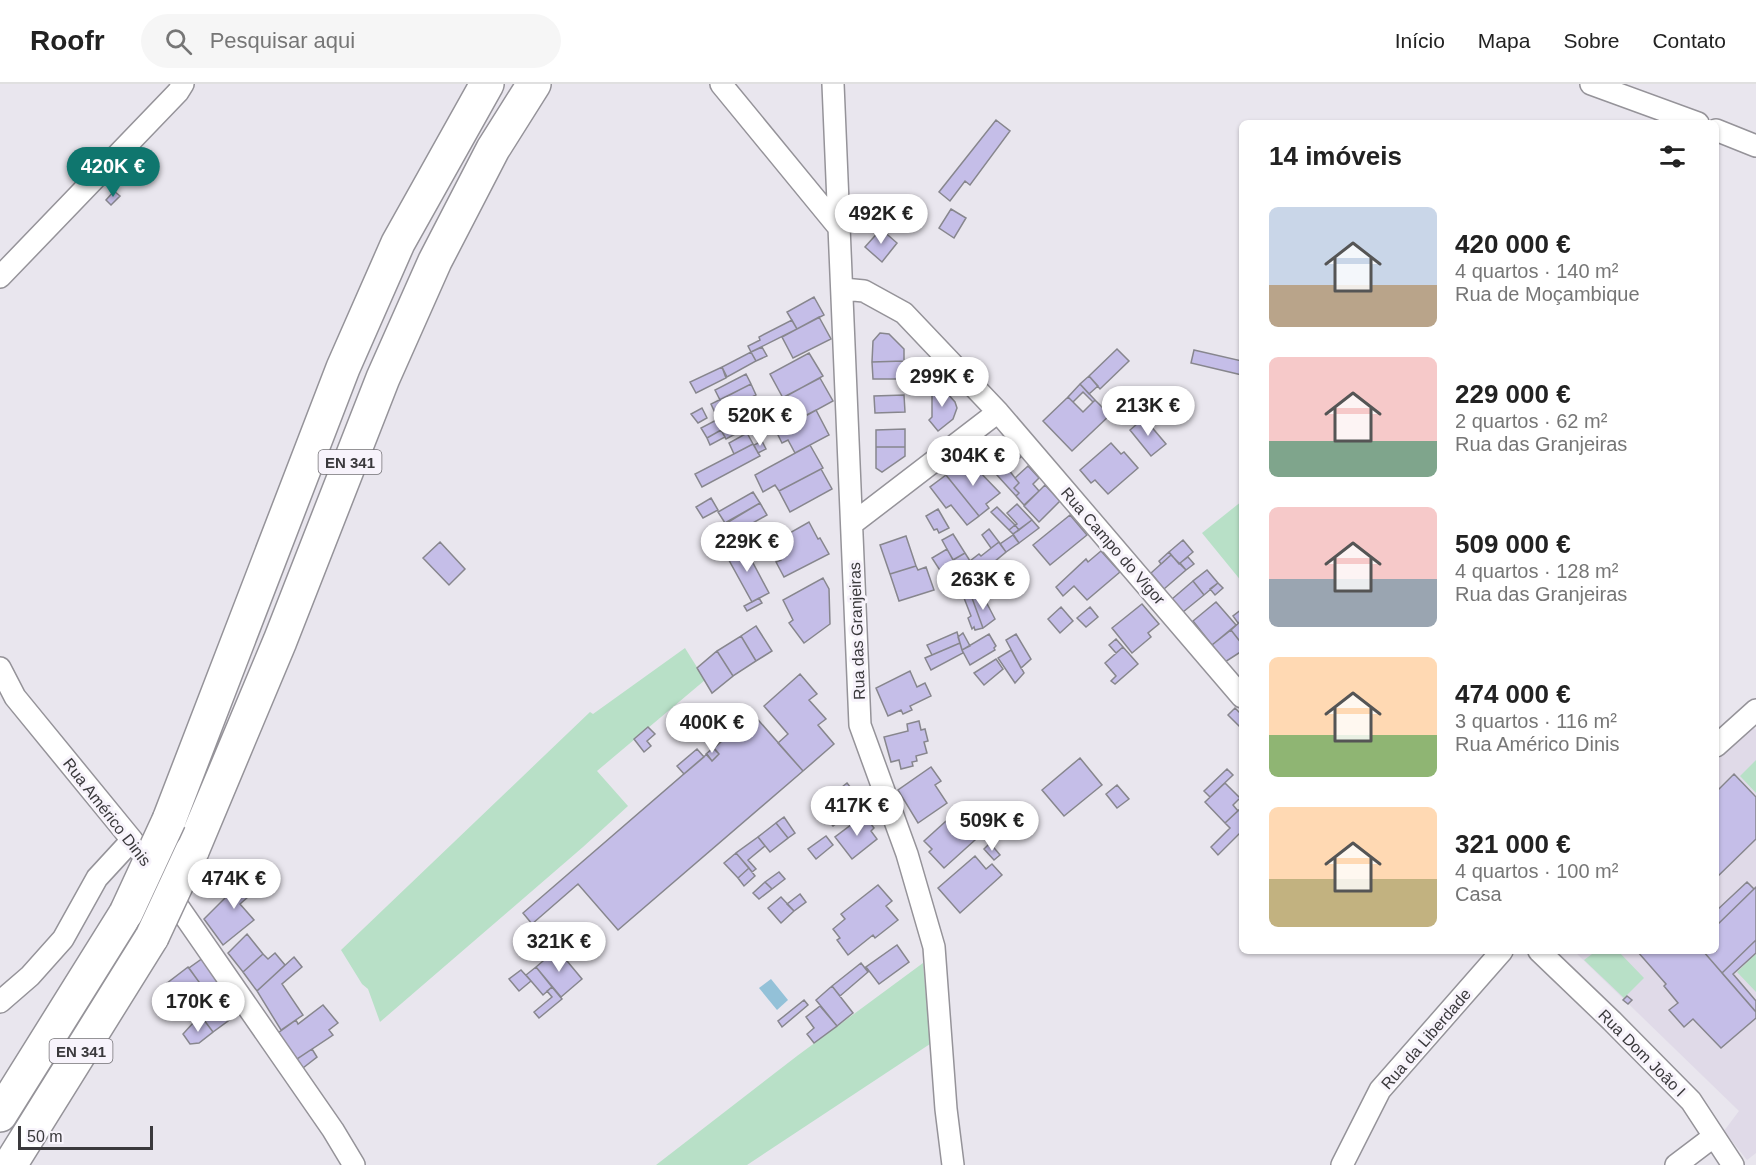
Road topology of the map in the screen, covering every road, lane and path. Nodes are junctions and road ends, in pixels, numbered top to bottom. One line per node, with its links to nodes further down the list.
1 (183, 84): 11 (street)
2 (487, 84): 23 (highway, EN 341, bridge)
3 (534, 84): 25 (highway, EN 341, bridge)
4 (721, 84): 10 (street)
5 (833, 84): 10 (street, Rua das Granjeiras)
6 (1591, 84): 7 (street)
7 (1690, 120)
8 (1719, 131): 9 (street)
9 (1756, 146)
10 (840, 229): 12 (street, Rua das Granjeiras)
11 (0, 277)
12 (843, 289): 13 (street, Rua Campo do Vigor); 14 (street, Rua das Granjeiras)
13 (998, 412): 14 (street); 16 (street, Rua Campo do Vigor)
14 (852, 524): 27 (street, Rua das Granjeiras)
15 (0, 669): 19 (street, Rua Américo Dinis)
16 (1239, 693)
17 (1756, 710): 18 (street)
18 (1719, 743)
19 (132, 840): 22 (street); 26 (street, Rua Américo Dinis)
20 (1499, 954): 28 (street, Rua da Liberdade)
21 (1542, 954): 24 (street, Rua Dom João I)
22 (0, 1002)
23 (0, 1115)
24 (1713, 1137): 29 (street); 30 (street, Rua Dom João I)
25 (10, 1165)
26 (354, 1165)
27 (953, 1165)
28 (1342, 1165)
29 (1676, 1165)
30 (1733, 1165)

